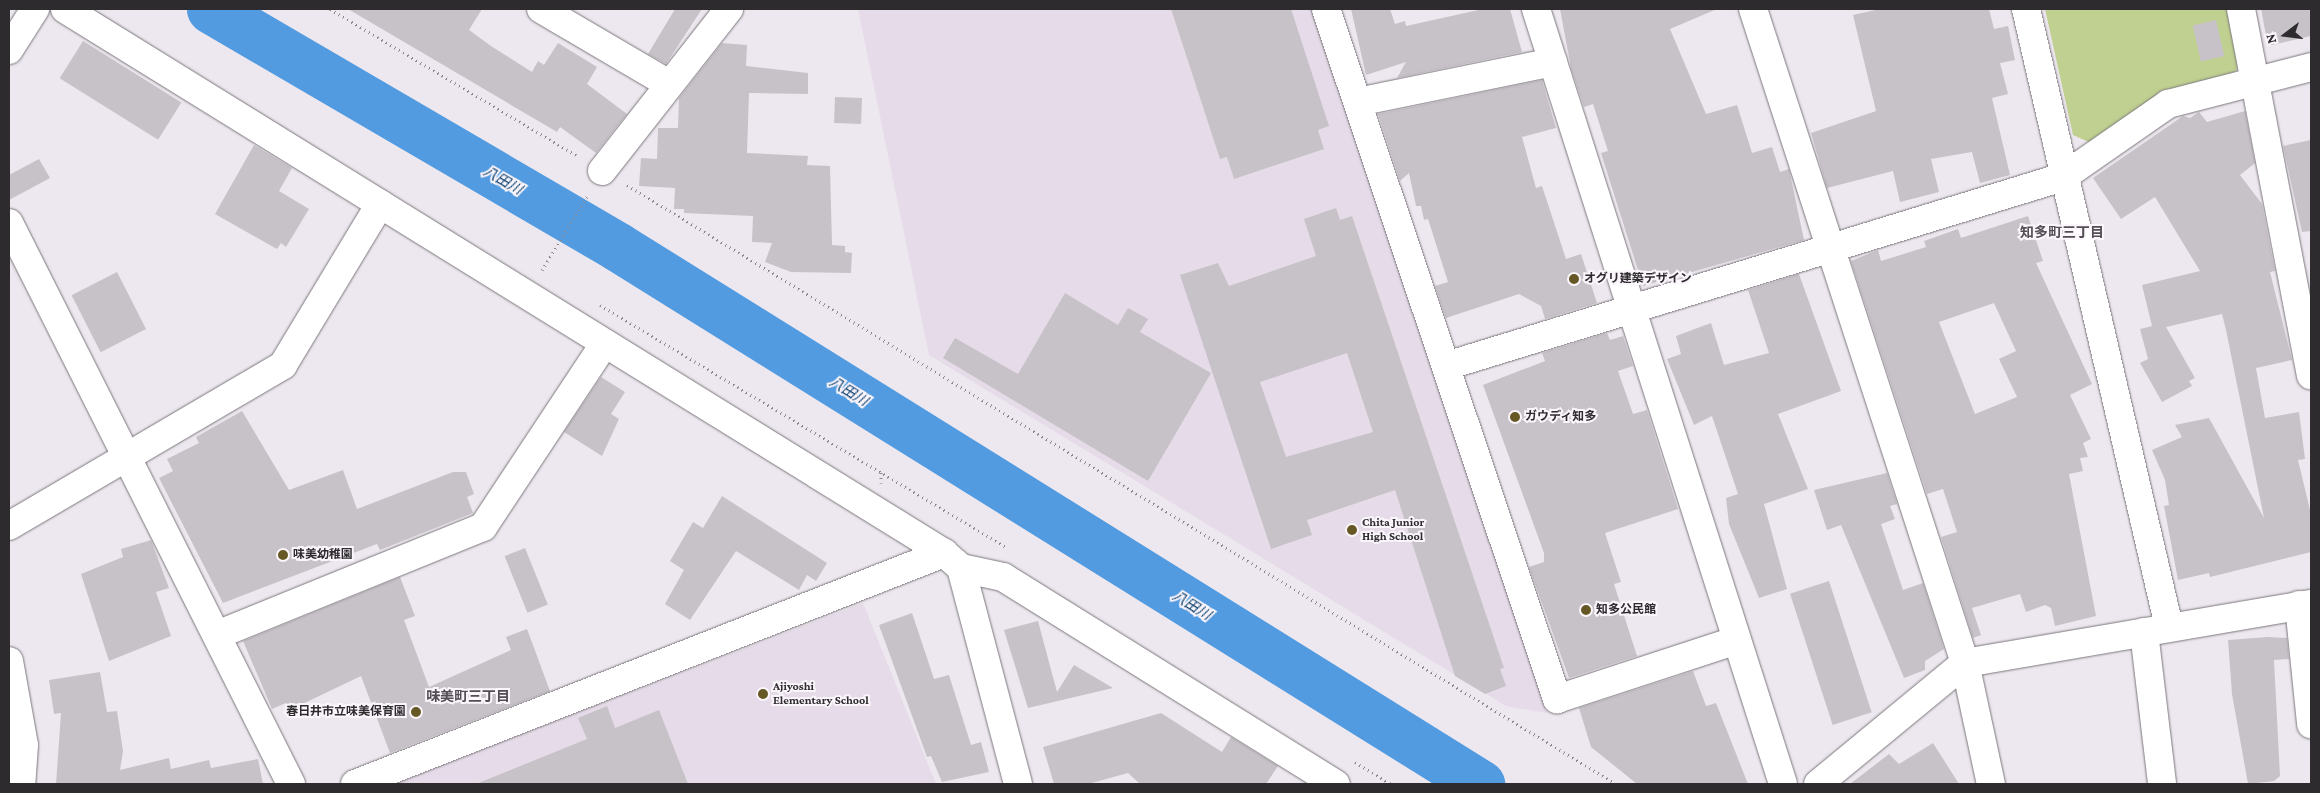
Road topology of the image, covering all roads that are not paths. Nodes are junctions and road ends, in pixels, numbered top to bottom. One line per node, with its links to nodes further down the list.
1 (35, 9): 10 (street)
2 (65, 9): 18 (street)
3 (542, 9): 14 (street)
4 (729, 9): 14 (street)
5 (1326, 9): 15 (street)
6 (1536, 9): 11 (street)
7 (1753, 9): 20 (street)
8 (2026, 9): 16 (street)
9 (2241, 9): 13 (street)
10 (9, 50)
11 (1554, 62): 15 (street); 21 (street)
12 (2311, 67): 13 (street)
13 (2256, 80): 16 (street); 24 (street)
14 (667, 83): 17 (street)
15 (1358, 102): 23 (street)
16 (2063, 177): 20 (street); 29 (street)
17 (598, 179)
18 (380, 204): 22 (street); 25 (street)
19 (9, 223): 25 (street)
20 (1830, 248): 21 (street); 33 (street)
21 (1630, 309): 23 (street); 31 (street)
22 (604, 344): 27 (street); 30 (street)
23 (1446, 366): 31 (street)
24 (2311, 375)
25 (126, 458): 26 (street); 30 (street)
26 (9, 526)
27 (953, 560): 37 (street); 38 (street); 39 (street)
28 (2305, 604): 29 (street); 34 (street)
29 (2157, 629): 33 (street); 43 (street)
30 (217, 635): 36 (street)
31 (1737, 640): 40 (street)
32 (9, 661): 35 (street)
33 (1965, 663): 41 (street); 42 (street)
34 (2311, 724)
35 (21, 784)
36 (291, 784)
37 (356, 784)
38 (1018, 784)
39 (1336, 784)
40 (1783, 784)
41 (1818, 784)
42 (1991, 784)
43 (2162, 784)

